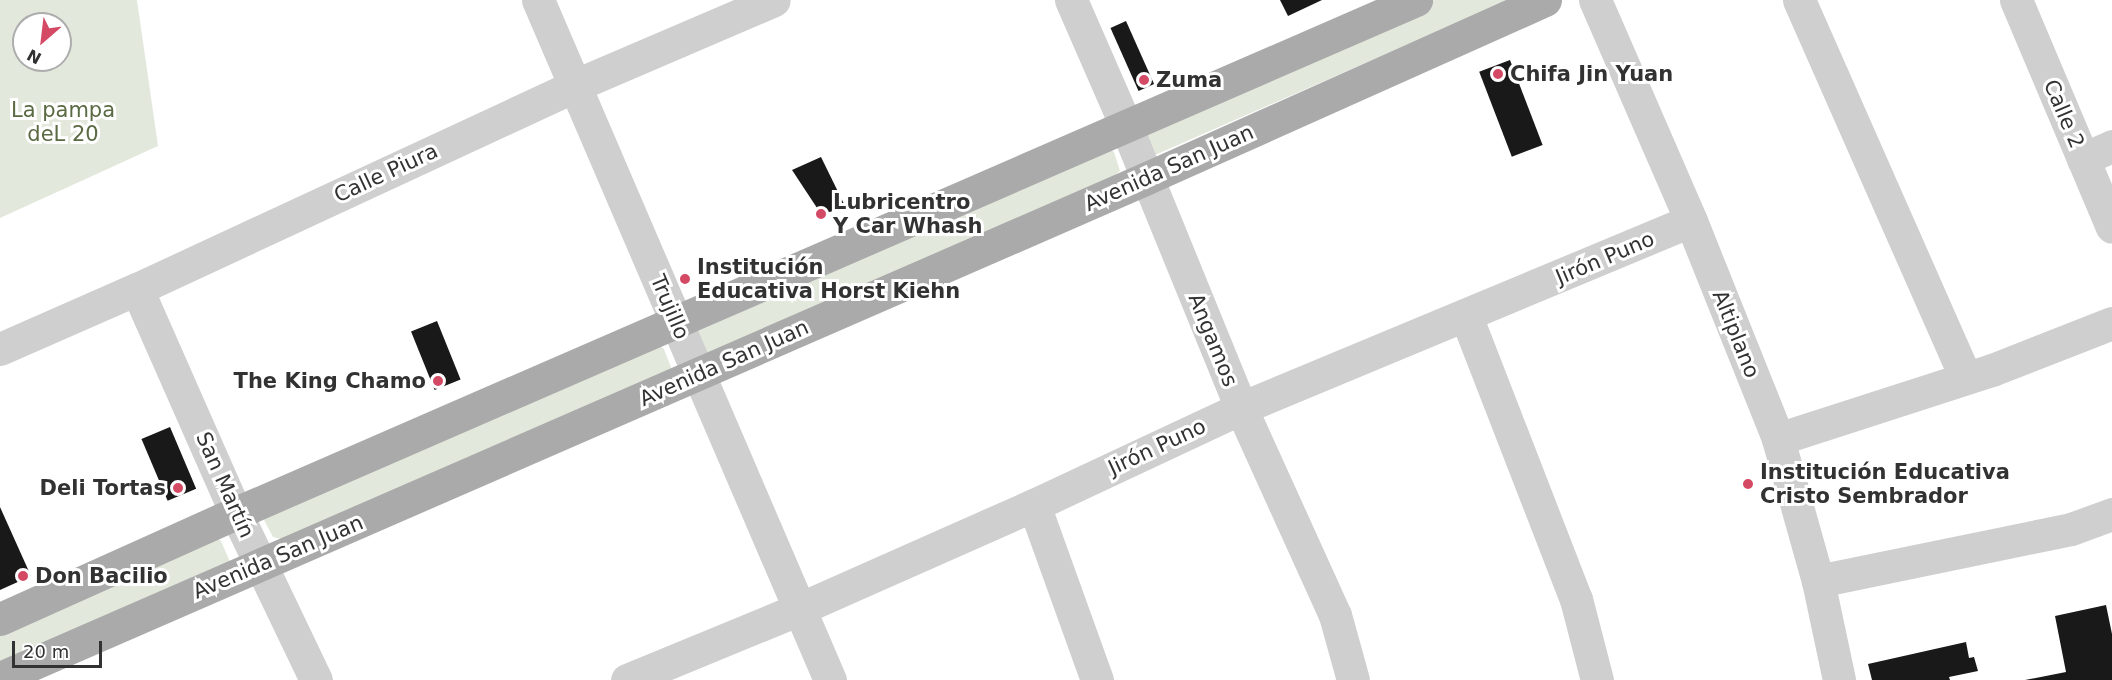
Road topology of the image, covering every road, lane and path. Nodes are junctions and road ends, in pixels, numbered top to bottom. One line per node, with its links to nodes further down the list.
1 (538, 0): 9 (street, Trujillo)
2 (774, 0): 9 (street, Calle Piura)
3 (1071, 0): 10 (street, Angamos)
4 (1416, 0): 10 (main road)
5 (1545, 0): 12 (main road, Avenida San Juan)
6 (1595, 0): 13 (street, Altiplano)
7 (1799, 0): 21 (street)
8 (2016, 0): 11 (street, Calle 2)
9 (576, 85): 15 (street, Calle Piura); 17 (street, Trujillo)
10 (1126, 126): 12 (street, Angamos); 17 (main road)
11 (2098, 152): 14 (street, Calle 2)
12 (1147, 178): 20 (main road, Avenida San Juan); 22 (street, Angamos)
13 (1691, 221): 16 (street, Jirón Puno); 23 (street, Altiplano)
14 (2112, 227)
15 (137, 289): 19 (street, Calle Piura); 25 (street, San Martín)
16 (1466, 316): 22 (street, Jirón Puno); 37 (street)
17 (676, 323): 20 (street, Trujillo); 25 (main road)
18 (2112, 323): 21 (street)
19 (0, 349)
20 (698, 375): 27 (main road, Avenida San Juan); 29 (street, Trujillo)
21 (1965, 377): 23 (street)
22 (1241, 408): 24 (street, Jirón Puno); 36 (street, Angamos)
23 (1778, 439): 28 (street, Altiplano)
24 (1034, 505): 29 (street, Jirón Puno); 35 (street)
25 (236, 513): 27 (street, San Martín); 30 (main road)
26 (2112, 514): 28 (street)
27 (261, 565): 31 (main road, Avenida San Juan); 32 (street, San Martín)
28 (1818, 581): 38 (street, Altiplano)
29 (800, 609): 33 (street, Jirón Puno); 34 (street, Trujillo)
30 (0, 619)
31 (0, 678)
32 (316, 680)
33 (627, 680)
34 (830, 680)
35 (1097, 680)
36 (1353, 680)
37 (1597, 680)
38 (1839, 680)

